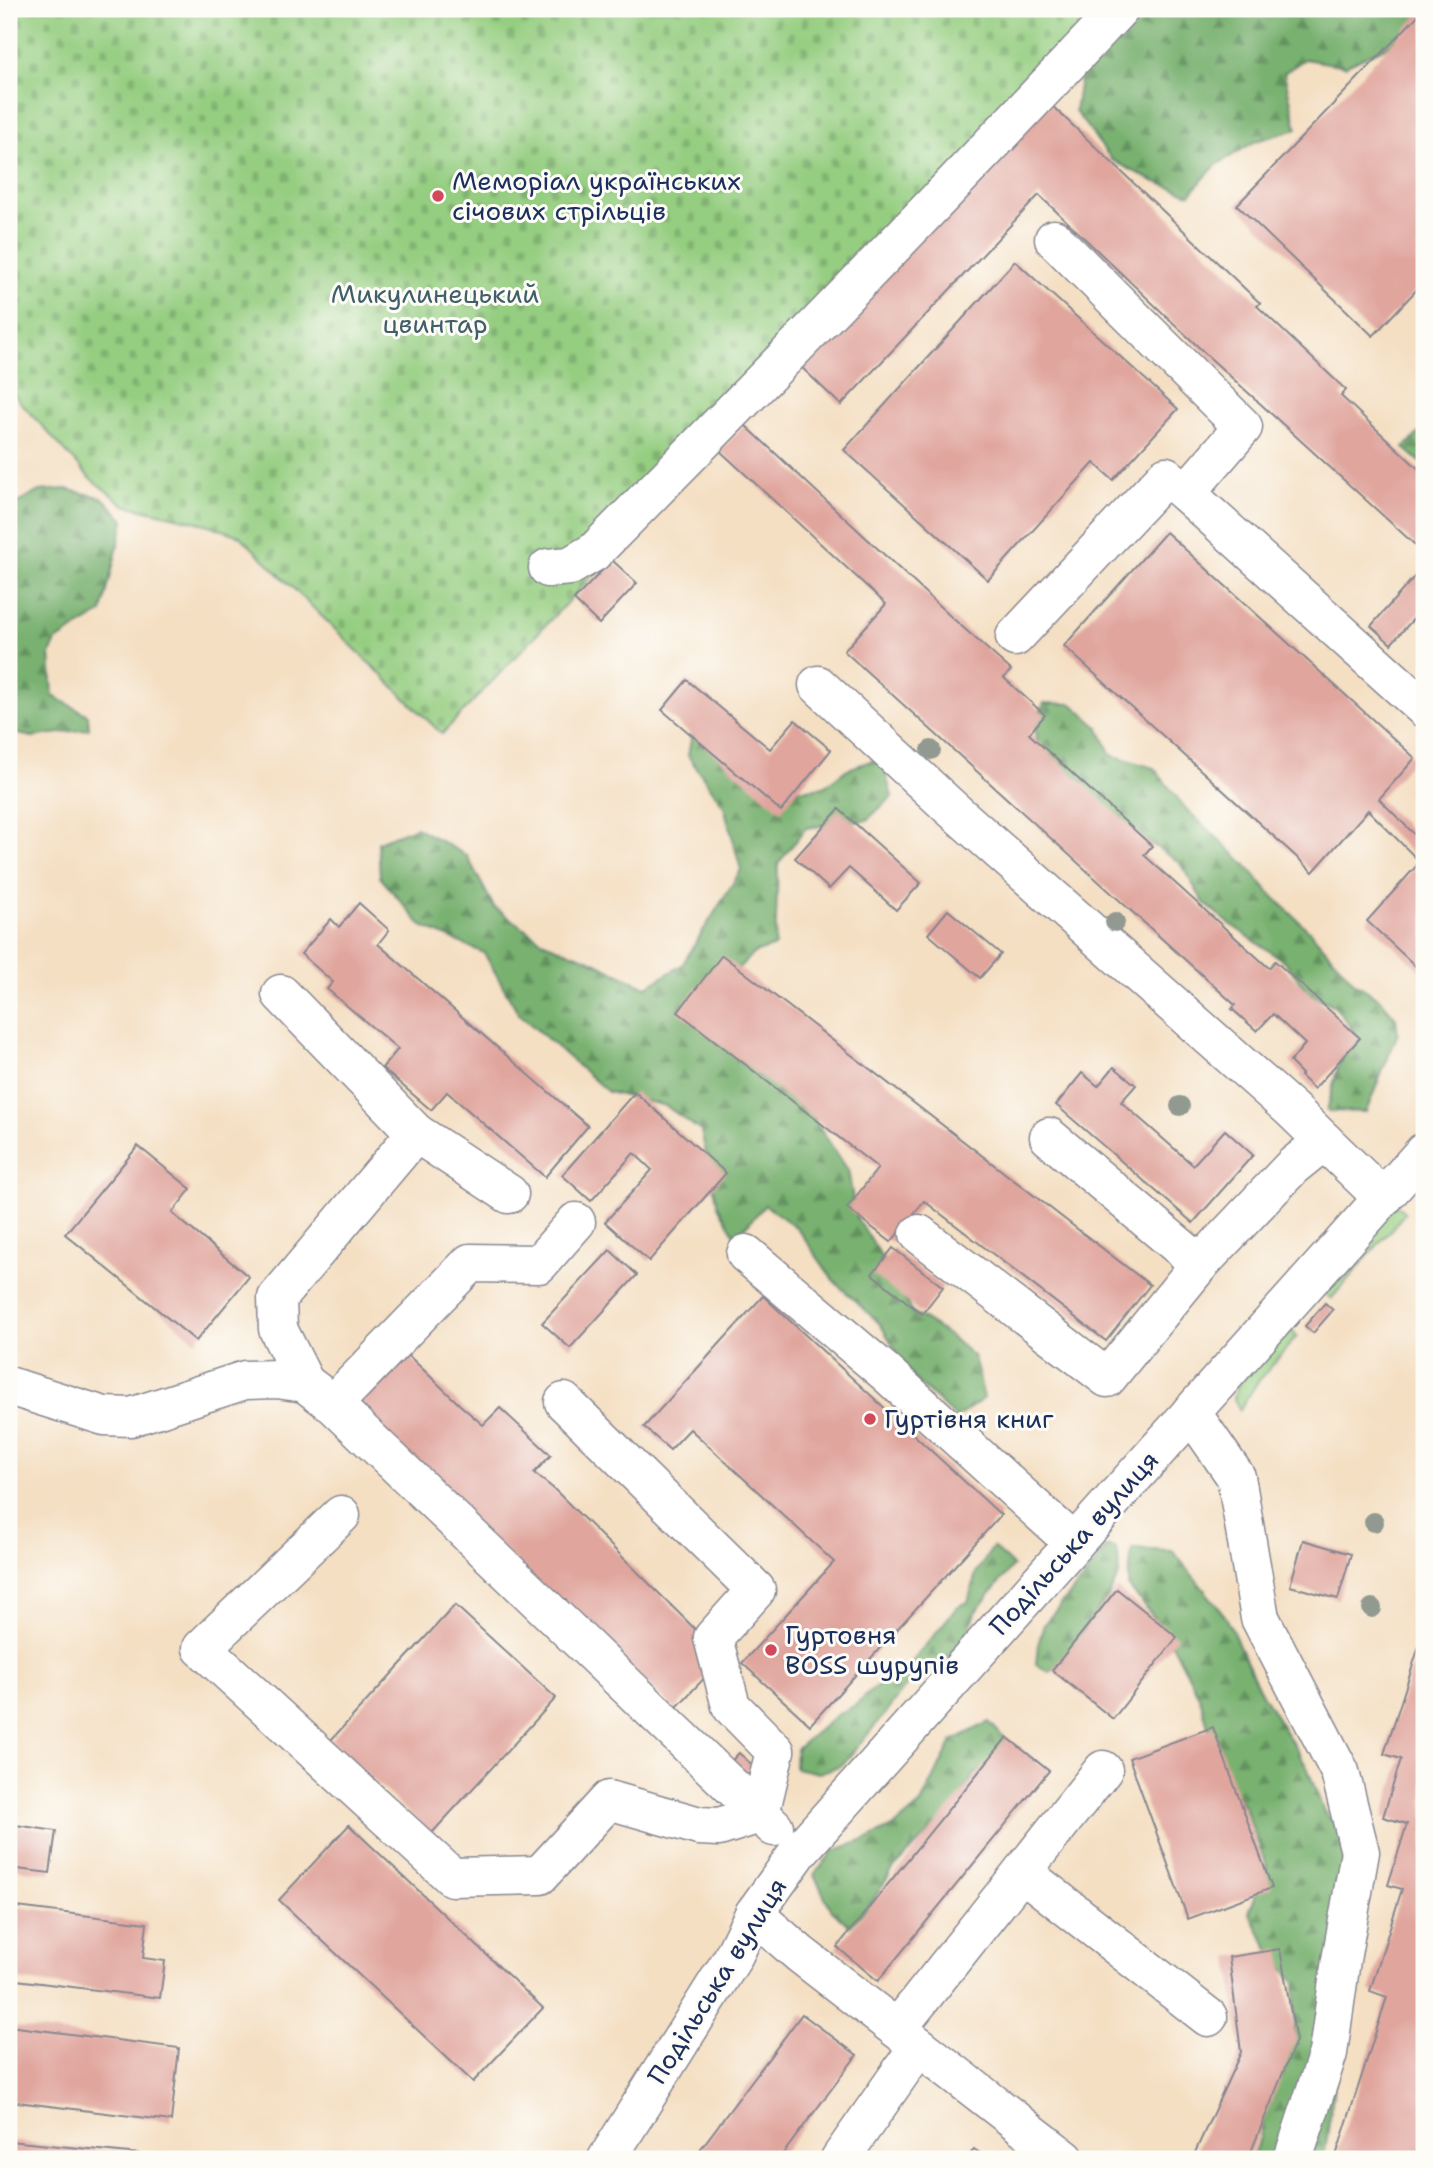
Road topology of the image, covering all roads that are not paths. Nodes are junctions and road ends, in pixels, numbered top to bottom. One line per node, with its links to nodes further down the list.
1 (1119, 9): 4 (street)
2 (1054, 239): 3 (street)
3 (1186, 493): 5 (street); 7 (street)
4 (548, 568)
5 (1015, 637)
6 (818, 685): 11 (street)
7 (1424, 708)
8 (281, 994): 9 (street)
9 (416, 1133): 13 (street); 20 (street)
10 (1049, 1137): 18 (street)
11 (1324, 1141): 14 (street); 18 (street)
12 (1424, 1152): 14 (street, Подільська вулиця)
13 (509, 1194)
14 (1383, 1199): 22 (street, Подільська вулиця)
15 (576, 1222): 20 (street)
16 (919, 1234): 18 (street)
17 (746, 1254): 24 (street)
18 (1200, 1264)
19 (9, 1387): 20 (street)
20 (319, 1394): 26 (street)
21 (564, 1402): 26 (street)
22 (1191, 1412): 24 (street, Подільська вулиця); 35 (street)
23 (341, 1515): 26 (street)
24 (1074, 1543): 27 (street, Подільська вулиця)
25 (1103, 1770): 28 (street)
26 (760, 1815): 27 (street)
27 (800, 1850): 29 (street, Подільська вулиця)
28 (1022, 1872): 30 (street); 31 (street)
29 (754, 1914): 31 (street); 32 (street, Подільська вулиця)
30 (1208, 2017)
31 (908, 2038): 33 (street); 34 (street)
32 (607, 2159)
33 (840, 2159)
34 (1065, 2159)
35 (1293, 2159)

